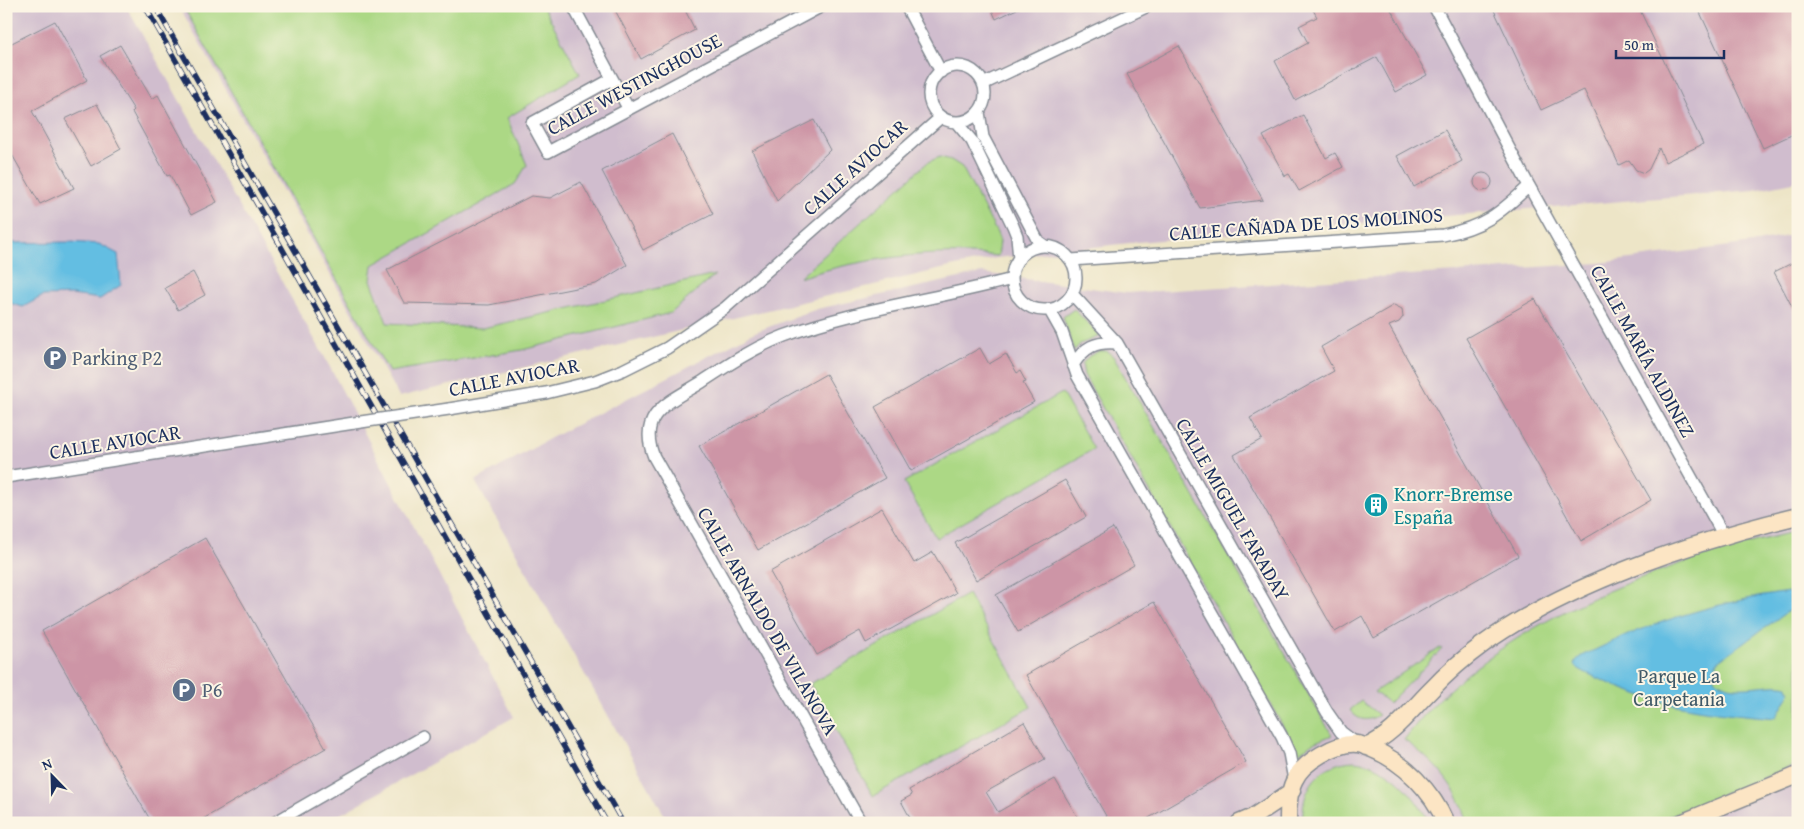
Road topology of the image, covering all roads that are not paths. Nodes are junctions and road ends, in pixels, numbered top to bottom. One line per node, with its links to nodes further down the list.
1 (573, 6): 7 (street)
2 (822, 6): 9 (street, CALLE WESTINGHOUSE)
3 (906, 6): 6 (street)
4 (1148, 6): 8 (street)
5 (1434, 6): 13 (street, CALLE MARÍA ALDINEZ)
6 (941, 72): 8 (street); 11 (street)
7 (612, 79): 9 (street); 9 (street, CALLE WESTINGHOUSE)
8 (983, 84): 10 (street)
9 (628, 108)
10 (979, 112): 12 (street); 14 (street)
11 (941, 117): 12 (street); 22 (street, CALLE AVIOCAR, bridge)
12 (956, 122): 15 (street)
13 (1529, 186): 16 (street, CALLE CAÑADA DE LOS MOLINOS); 24 (street, CALLE MARÍA ALDINEZ)
14 (1044, 246): 15 (street); 16 (street)
15 (1019, 258): 17 (street)
16 (1071, 260): 18 (street)
17 (1012, 279): 19 (street); 30 (street, CALLE ARNALDO DE VILANOVA)
18 (1072, 294): 19 (street); 20 (street, CALLE MIGUEL FARADAY)
19 (1049, 309): 21 (street)
20 (1117, 343): 21 (street); 26 (street, CALLE MIGUEL FARADAY)
21 (1073, 365): 28 (street)
22 (6, 477)
23 (1798, 516): 24 (street)
24 (1724, 536): 26 (street)
25 (423, 737): 29 (street)
26 (1362, 745): 28 (street); 33 (street)
27 (1798, 775): 34 (street)
28 (1293, 786): 31 (street); 32 (street)
29 (274, 823)
30 (861, 823)
31 (1239, 823)
32 (1288, 823)
33 (1446, 823)
34 (1681, 823)

